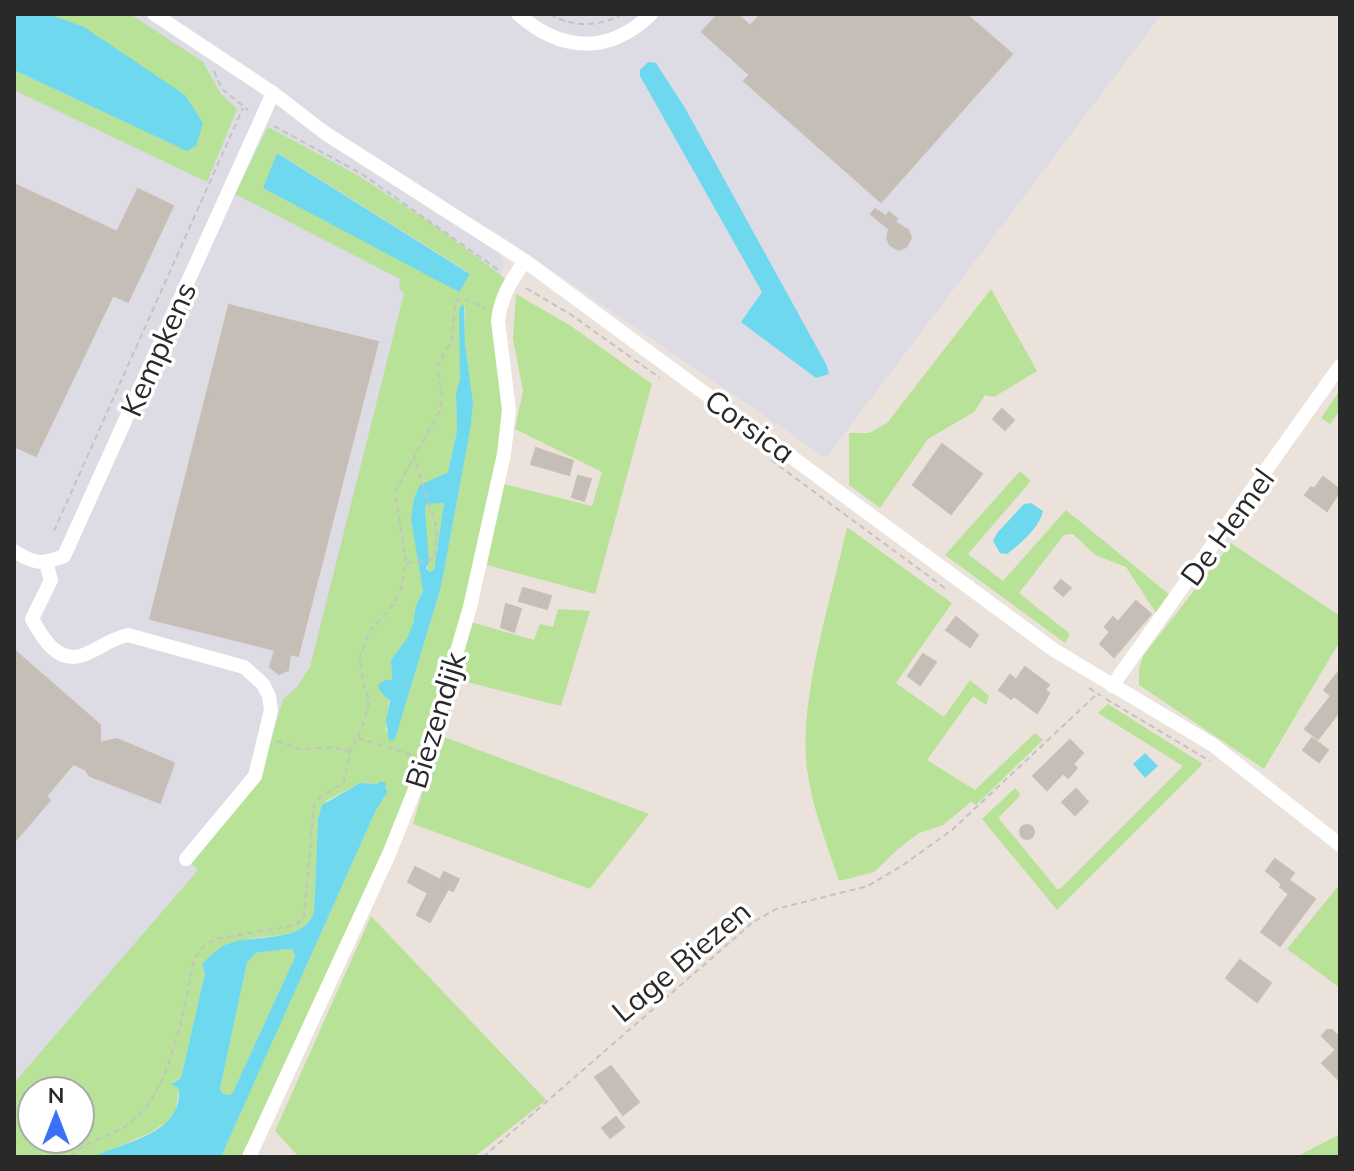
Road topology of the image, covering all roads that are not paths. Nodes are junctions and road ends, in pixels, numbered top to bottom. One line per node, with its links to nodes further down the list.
1 (154, 14): 4 (street, Corsica)
2 (518, 14): 3 (street)
3 (651, 14)
4 (273, 93): 5 (street, Corsica); 8 (street, Kempkens)
5 (525, 261): 9 (street, Corsica); 12 (street, Biezendijk)
6 (1340, 366): 9 (street, De Hemel)
7 (14, 551): 8 (street)
8 (46, 563): 11 (street)
9 (1112, 686): 10 (street, Corsica)
10 (1340, 845)
11 (186, 859)
12 (249, 1157)

